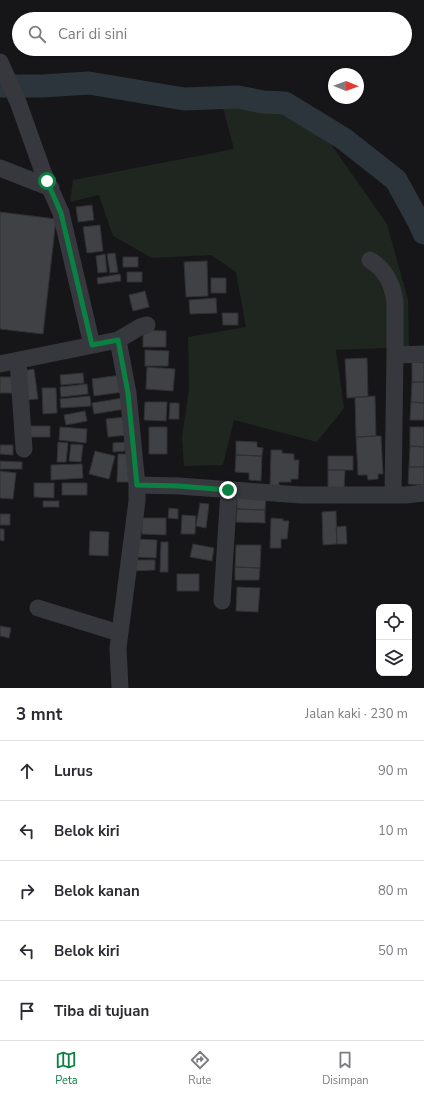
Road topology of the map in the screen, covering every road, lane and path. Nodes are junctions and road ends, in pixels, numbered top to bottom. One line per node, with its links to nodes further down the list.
1 (3, 67): 3 (street)
2 (0, 168): 3 (street)
3 (51, 188): 7 (street)
4 (370, 260): 8 (street)
5 (147, 325): 6 (street)
6 (118, 340): 7 (street); 13 (street)
7 (92, 345): 10 (street)
8 (395, 354): 9 (street); 16 (street)
9 (424, 354)
10 (18, 361): 11 (street); 12 (street)
11 (0, 364)
12 (24, 448)
13 (137, 485): 14 (street); 19 (street)
14 (228, 490): 16 (street); 17 (street)
15 (424, 493): 16 (street)
16 (393, 495)
17 (222, 601)
18 (38, 608): 19 (street)
19 (119, 633): 20 (street)
20 (120, 688)

